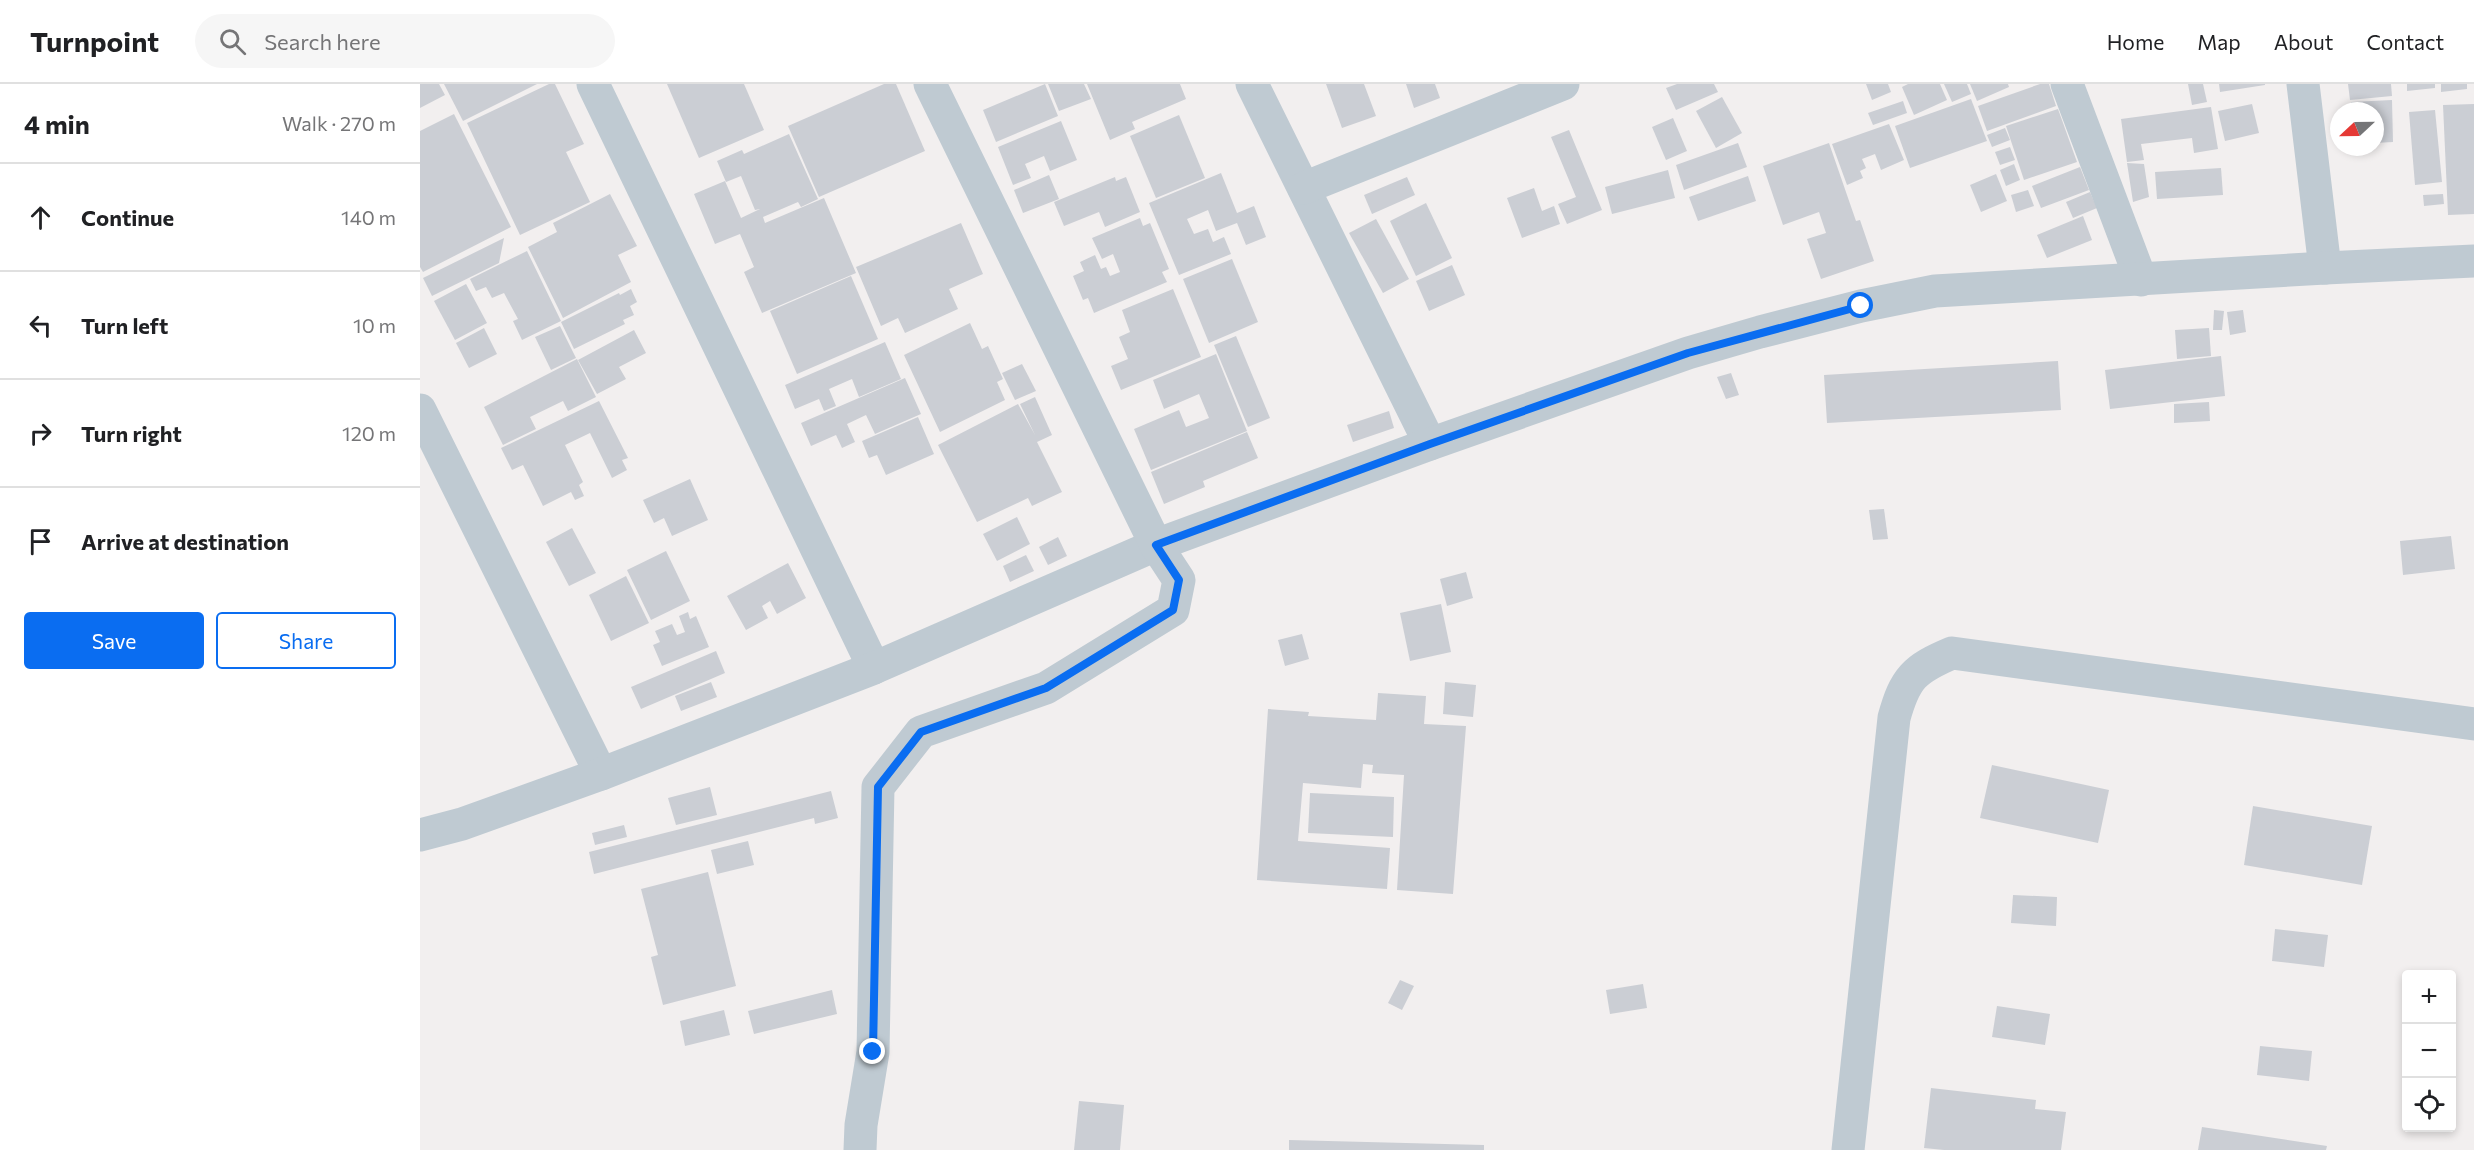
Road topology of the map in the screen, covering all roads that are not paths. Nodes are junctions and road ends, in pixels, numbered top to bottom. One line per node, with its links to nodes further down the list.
1 (592, 84): 14 (street)
2 (930, 84): 13 (street)
3 (1252, 84): 7 (street)
4 (2067, 84): 10 (street)
5 (2303, 84): 9 (street)
6 (1543, 88): 7 (street)
7 (1304, 188): 12 (street)
8 (2474, 261): 9 (street)
9 (2325, 268): 10 (street)
10 (2141, 280): 12 (street)
11 (420, 410): 16 (street)
12 (1430, 444): 13 (street)
13 (1156, 545): 14 (street); 18 (street)
14 (874, 668): 16 (street)
15 (2474, 724): 19 (street)
16 (601, 774): 17 (street)
17 (420, 835)
18 (860, 1150)
19 (1848, 1150)

